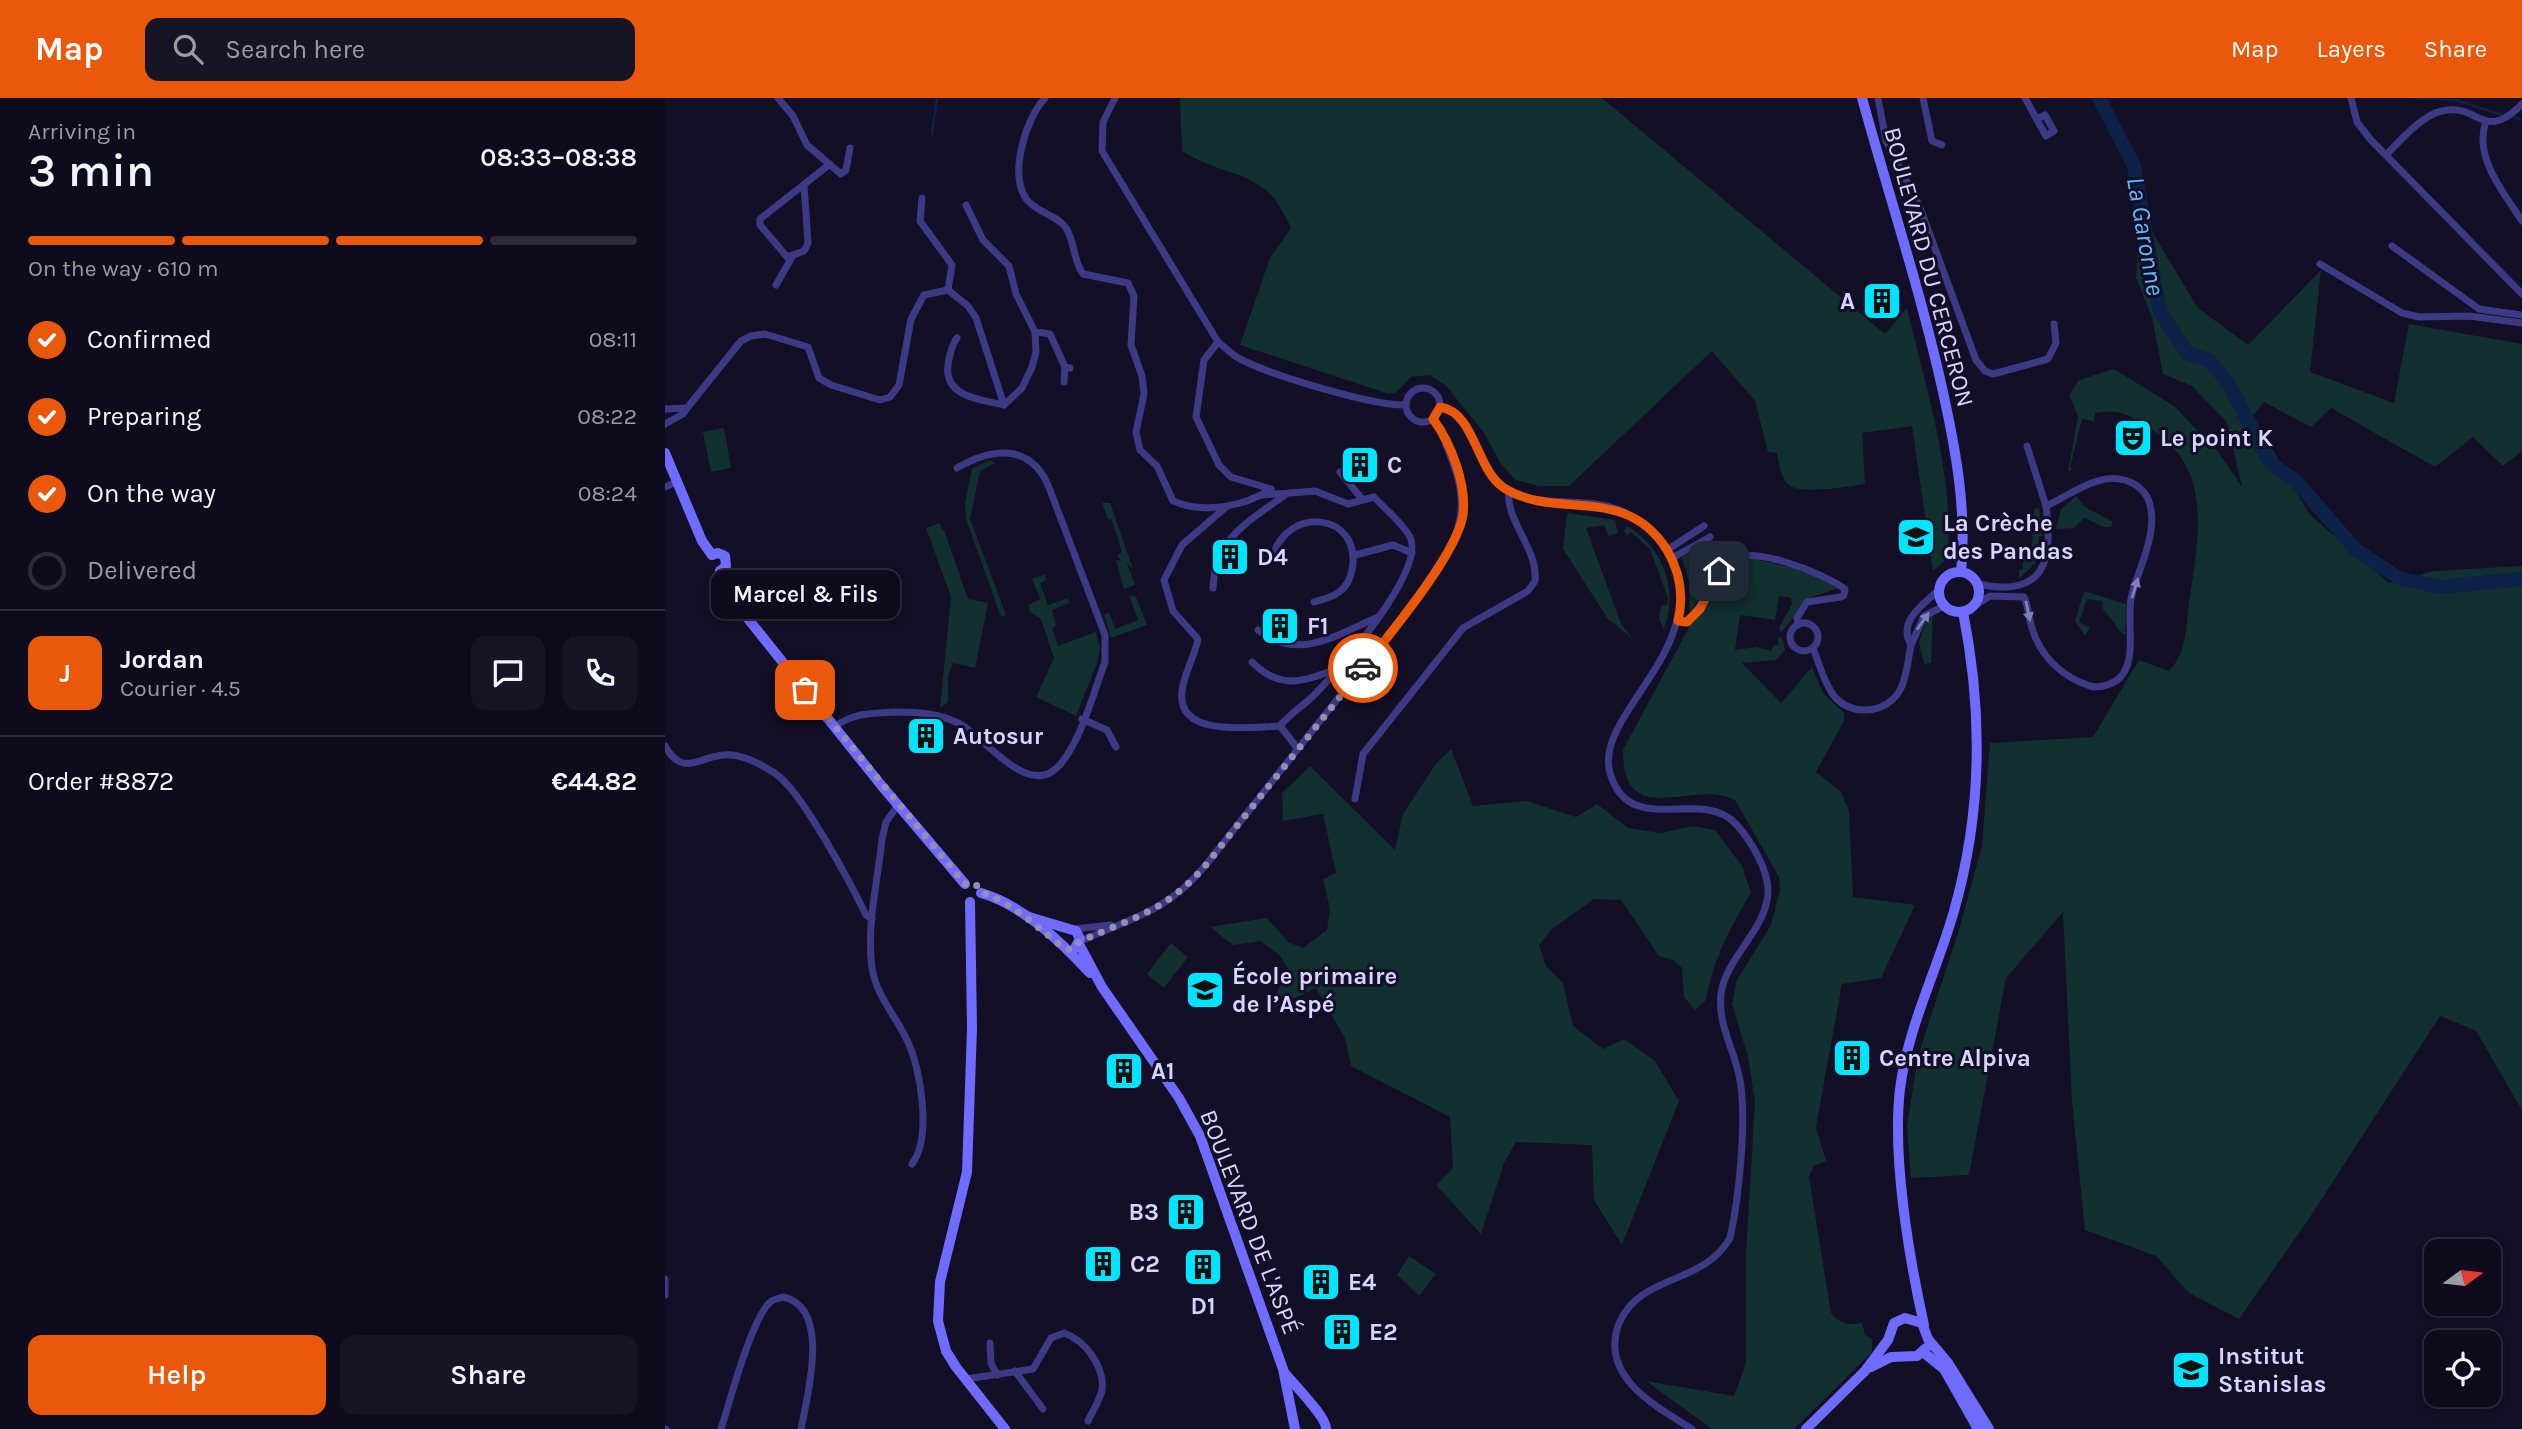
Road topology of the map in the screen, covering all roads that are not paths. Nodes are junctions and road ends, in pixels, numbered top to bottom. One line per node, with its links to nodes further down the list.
1 (778, 98): 15 (street)
2 (1045, 98): 51 (street)
3 (1115, 98): 31 (street)
4 (1862, 98): 59 (street, BOULEVARD DU CERCERON)
5 (1878, 98): 28 (street)
6 (1923, 98): 12 (street)
7 (2025, 98): 10 (street)
8 (2351, 98): 14 (street)
9 (2522, 104): 11 (street)
10 (2037, 119)
11 (2486, 121): 14 (street); 19 (street)
12 (1942, 145)
13 (850, 148): 15 (street)
14 (2386, 155): 25 (street)
15 (830, 164): 16 (street)
16 (804, 185): 21 (street); 21 (street)
17 (922, 198): 24 (street)
18 (967, 205): 29 (street)
19 (2522, 221)
20 (2392, 246): 26 (street)
21 (792, 257): 23 (street)
22 (2320, 264): 27 (street)
23 (776, 285)
24 (948, 290): 33 (street); 36 (street)
25 (2522, 294)
26 (2522, 315)
27 (2522, 323)
28 (2054, 324)
29 (1035, 332): 32 (street); 33 (street)
30 (957, 338): 33 (street)
31 (1218, 342): 34 (street); 47 (street)
32 (1064, 382)
33 (1004, 405)
34 (1406, 405): 35 (street); 38 (street)
35 (1440, 407): 38 (street); 46 (street)
36 (687, 408): 37 (street); 39 (street)
37 (666, 410): 39 (street)
38 (1433, 419): 80 (street)
39 (668, 422)
40 (2027, 446): 50 (street)
41 (665, 453): 44 (street)
42 (957, 468): 75 (street)
43 (1340, 472): 49 (street)
44 (677, 482): 45 (street); 77 (street)
45 (665, 486)
46 (1509, 490): 54 (street); 81 (street)
47 (1262, 495): 48 (street); 51 (street)
48 (1285, 495): 49 (street); 61 (street)
49 (1362, 499): 55 (street)
50 (2046, 506): 60 (street); 65 (street, one-way to 50)
51 (1226, 507): 76 (street)
52 (1704, 526): 54 (street)
53 (1710, 537): 57 (street)
54 (1667, 550): 57 (street)
55 (1412, 553): 56 (street); 67 (street)
56 (1355, 555): 58 (street); 63 (street)
57 (1672, 558): 68 (street)
58 (1272, 559)
59 (1961, 572): 60 (street); 62 (street)
60 (1978, 584): 65 (street)
61 (1213, 588)
62 (1939, 590): 64 (street); 71 (street)
63 (1314, 602)
64 (1944, 606): 66 (street); 71 (street, one-way to 64)
65 (1974, 606): 66 (street)
66 (1963, 612): 95 (street)
67 (1382, 615): 70 (street); 74 (street)
68 (1678, 621): 69 (street); 117 (street)
69 (1798, 625): 72 (street); 72 (street)
70 (1258, 631)
71 (1909, 642): 72 (street)
72 (1813, 648)
73 (1252, 662): 74 (street)
74 (1338, 668): 76 (street)
75 (1082, 719): 77 (street); 79 (street)
76 (1280, 726): 80 (street)
77 (834, 727): 82 (street)
78 (665, 746): 87 (street)
79 (1116, 747)
80 (1298, 749): 88 (street)
81 (1355, 799)
82 (898, 805): 83 (street); 87 (street)
83 (965, 884): 84 (street); 85 (street)
84 (981, 892): 85 (street); 86 (street, BOULEVARD DE L'ASPÉ)
85 (970, 902): 108 (street)
86 (1023, 915): 89 (street, BOULEVARD DE L'ASPÉ); 91 (street, BOULEVARD DE L'ASPÉ)
87 (872, 919): 93 (street)
88 (1119, 924): 89 (street); 90 (street)
89 (1072, 929): 90 (street, BOULEVARD DE L'ASPÉ); 91 (street)
90 (1079, 943): 91 (street); 92 (street, BOULEVARD DE L'ASPÉ)
91 (1064, 946): 92 (street, BOULEVARD DE L'ASPÉ)
92 (1103, 987): 104 (street, BOULEVARD DE L'ASPÉ)
93 (912, 1164)
94 (665, 1279): 96 (street)
95 (1917, 1287): 97 (street); 98 (street)
96 (665, 1295)
97 (1905, 1318): 98 (street); 100 (street)
98 (1924, 1325): 99 (street)
99 (1928, 1339): 102 (street); 120 (street)
100 (1888, 1340): 103 (street); 106 (street)
101 (989, 1343): 107 (street)
102 (1923, 1352): 103 (street); 119 (street)
103 (1898, 1355): 106 (street)
104 (1283, 1370): 110 (street, BOULEVARD DE L'ASPÉ); 112 (street, BOULEVARD DE L'ASPÉ)
105 (1015, 1371): 107 (street); 109 (street); 111 (street)
106 (1865, 1371): 118 (street)
107 (997, 1375): 108 (street)
108 (966, 1379): 116 (street)
109 (1043, 1409)
110 (1313, 1409): 112 (street); 113 (street, BOULEVARD DE L'ASPÉ)
111 (1088, 1421)
112 (1293, 1424)
113 (1329, 1427)
114 (721, 1429): 115 (street)
115 (801, 1429)
116 (1005, 1429)
117 (1692, 1429)
118 (1807, 1429)
119 (1978, 1429)
120 (1989, 1429)

